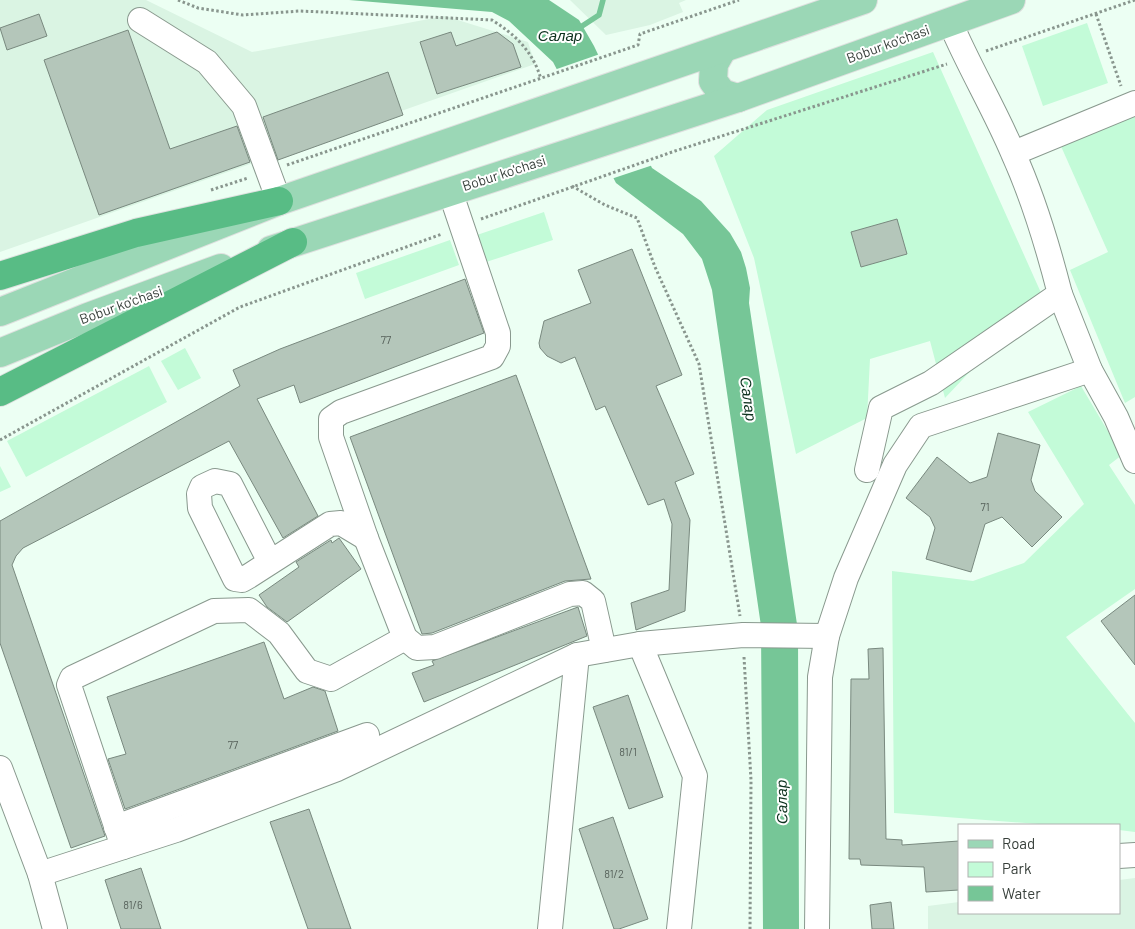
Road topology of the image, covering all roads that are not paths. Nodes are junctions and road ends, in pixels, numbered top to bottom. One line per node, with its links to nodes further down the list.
1 (863, 0): 5 (main road)
2 (1011, 0): 4 (main road, Bobur ko'chasi)
3 (140, 20): 10 (street)
4 (950, 22): 6 (main road, Bobur ko'chasi); 8 (street)
5 (722, 50): 6 (main road); 10 (main road)
6 (738, 98): 9 (main road, Bobur ko'chasi)
7 (1131, 104): 8 (street)
8 (1014, 153): 13 (street)
9 (450, 191): 11 (main road, Bobur ko'chasi); 21 (street)
10 (279, 202): 12 (highway); 14 (main road)
11 (293, 242): 15 (main road, Bobur ko'chasi); 17 (highway)
12 (0, 276)
13 (1060, 294): 16 (street); 20 (street)
14 (0, 312)
15 (0, 353)
16 (1090, 370): 18 (street); 23 (street)
17 (0, 392)
18 (1126, 418): 19 (street)
19 (1135, 461)
20 (867, 470)
21 (366, 538): 22 (street); 24 (street)
22 (270, 562)
23 (821, 636): 25 (street); 37 (street)
24 (405, 638): 26 (street); 30 (street)
25 (640, 644): 26 (street); 36 (street)
26 (604, 650): 27 (street)
27 (577, 655): 30 (street); 35 (street)
28 (366, 735): 30 (street)
29 (0, 768): 33 (street)
30 (120, 837): 33 (street)
31 (1135, 855): 32 (street)
32 (1120, 856)
33 (40, 874): 34 (street)
34 (55, 929)
35 (550, 929)
36 (679, 929)
37 (817, 929)

